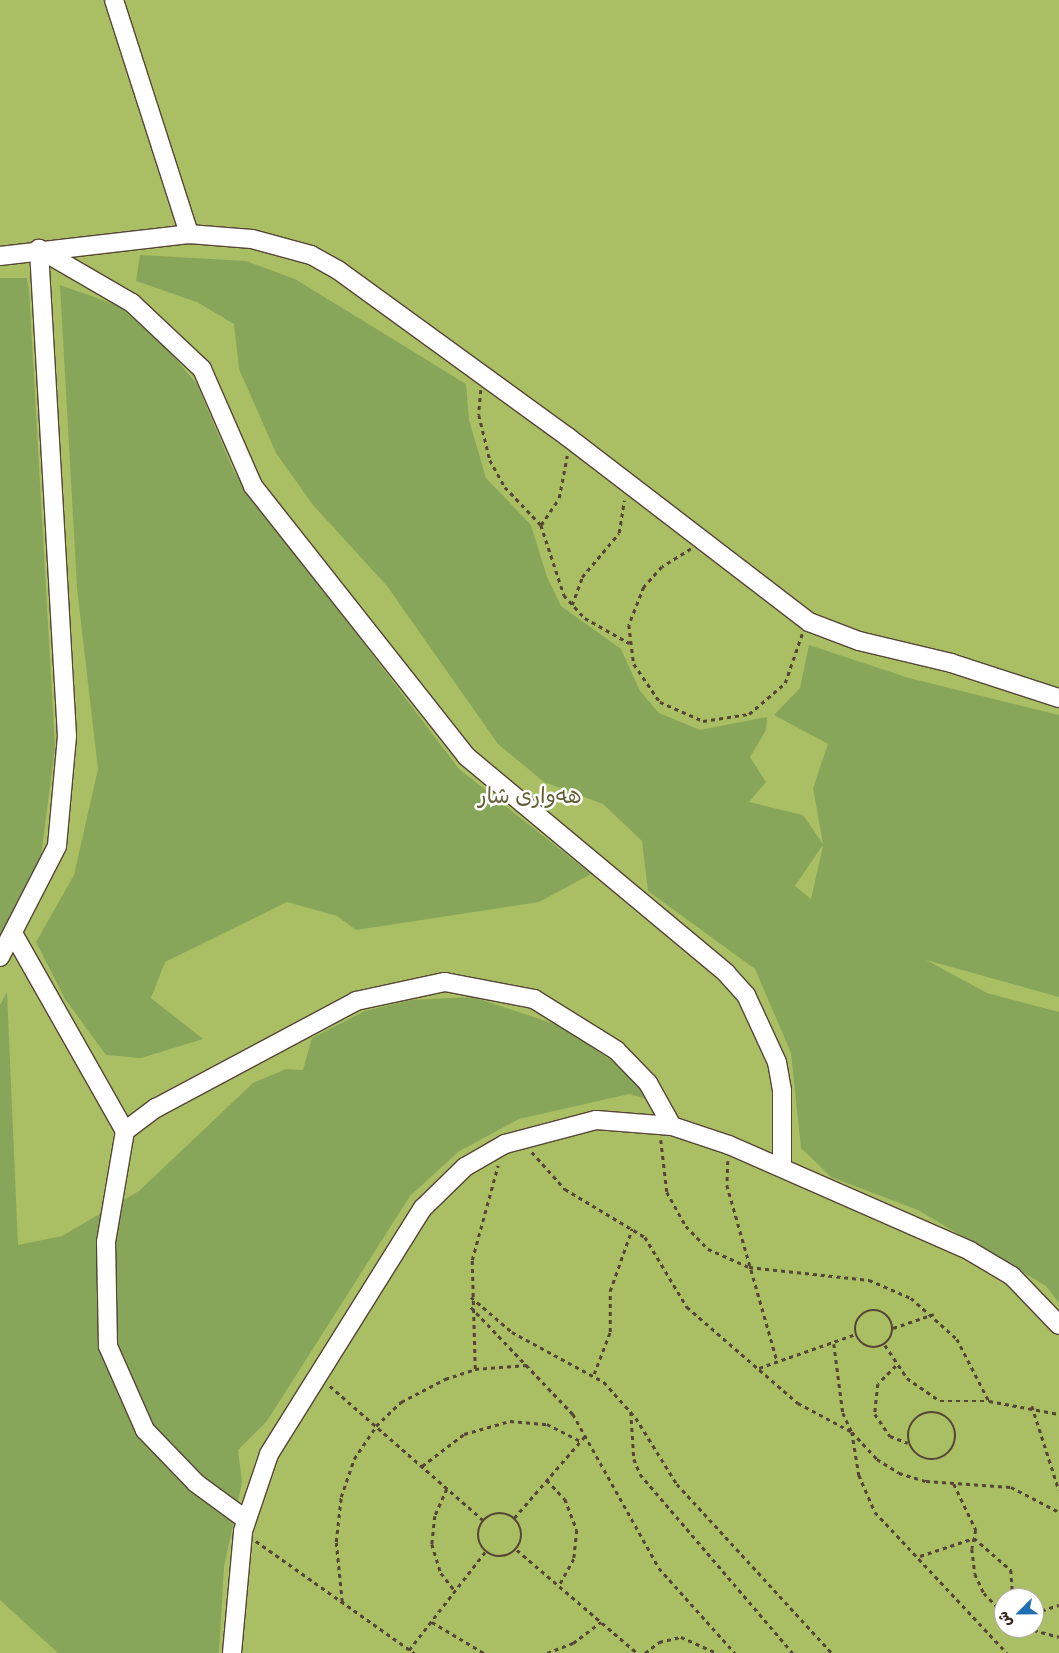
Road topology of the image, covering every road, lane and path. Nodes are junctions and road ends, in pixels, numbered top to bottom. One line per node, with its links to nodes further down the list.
1 (114, 0): 2 (street)
2 (189, 234): 3 (street); 5 (street)
3 (39, 249): 4 (street); 14 (street); 21 (street)
4 (0, 256)
5 (487, 379): 6 (street); 8 (path)
6 (568, 437): 7 (street); 8 (path)
7 (625, 482): 9 (street); 10 (path)
8 (540, 524): 10 (path)
9 (699, 539): 11 (street); 12 (path)
10 (572, 605): 12 (path)
11 (810, 622): 12 (path); 13 (street)
12 (629, 643)
13 (1059, 698)
14 (14, 935): 15 (street); 17 (street)
15 (0, 956)
16 (668, 1125): 17 (street); 18 (street); 20 (street); 23 (path)
17 (125, 1131): 56 (street)
18 (526, 1136): 19 (street); 22 (path)
19 (506, 1144): 24 (path); 38 (street)
20 (729, 1144): 21 (street); 23 (path)
21 (782, 1167): 27 (street)
22 (632, 1229): 35 (path); 37 (path)
23 (749, 1267): 26 (path); 32 (path)
24 (471, 1297): 25 (path); 37 (path)
25 (470, 1307): 33 (path); 36 (path)
26 (934, 1314): 28 (path); 39 (path)
27 (1059, 1325)
28 (893, 1328): 29 (path); 31 (path)
29 (856, 1334): 30 (path); 31 (path)
30 (834, 1344): 32 (path); 44 (path)
31 (884, 1345): 34 (path)
32 (777, 1360): 35 (path)
33 (527, 1365): 36 (path); 45 (path)
34 (896, 1366): 39 (path); 47 (path)
35 (759, 1368): 44 (path)
36 (475, 1369): 43 (path)
37 (594, 1374): 41 (path)
38 (318, 1376): 43 (path); 56 (street)
39 (989, 1401): 40 (path)
40 (1032, 1406): 42 (path); 52 (path)
41 (631, 1410): 81 (path); 82 (path)
42 (1059, 1414)
43 (376, 1426): 48 (path); 64 (path)
44 (852, 1432): 50 (path); 60 (path)
45 (586, 1434): 46 (path); 80 (path)
46 (580, 1441): 48 (path); 49 (path)
47 (909, 1443): 47 (path)
48 (422, 1467): 51 (path)
49 (547, 1480): 54 (path); 61 (path)
50 (954, 1484): 53 (path); 57 (path)
51 (447, 1489): 55 (path); 63 (path)
52 (1059, 1490)
53 (1059, 1512)
54 (514, 1518): 55 (path); 58 (path)
55 (483, 1520): 59 (path)
56 (244, 1525): 64 (path); 73 (street)
57 (974, 1538): 60 (path); 62 (path); 65 (path)
58 (517, 1550): 59 (path); 61 (path)
59 (486, 1552): 63 (path)
60 (919, 1557): 83 (path)
61 (560, 1586): 69 (path)
62 (1012, 1588)
63 (455, 1591): 68 (path)
64 (342, 1602): 72 (path)
65 (994, 1604)
66 (1059, 1605): 67 (path)
67 (1044, 1610)
68 (432, 1622): 72 (path); 75 (path)
69 (600, 1622): 76 (path); 77 (path)
70 (1044, 1633): 71 (path)
71 (1059, 1638)
72 (409, 1650): 74 (path)
73 (232, 1653)
74 (414, 1653)
75 (484, 1653)
76 (547, 1653)
77 (637, 1653)
78 (645, 1653): 79 (path)
79 (717, 1653)
80 (735, 1653)
81 (793, 1653)
82 (832, 1653)
83 (1007, 1653)

